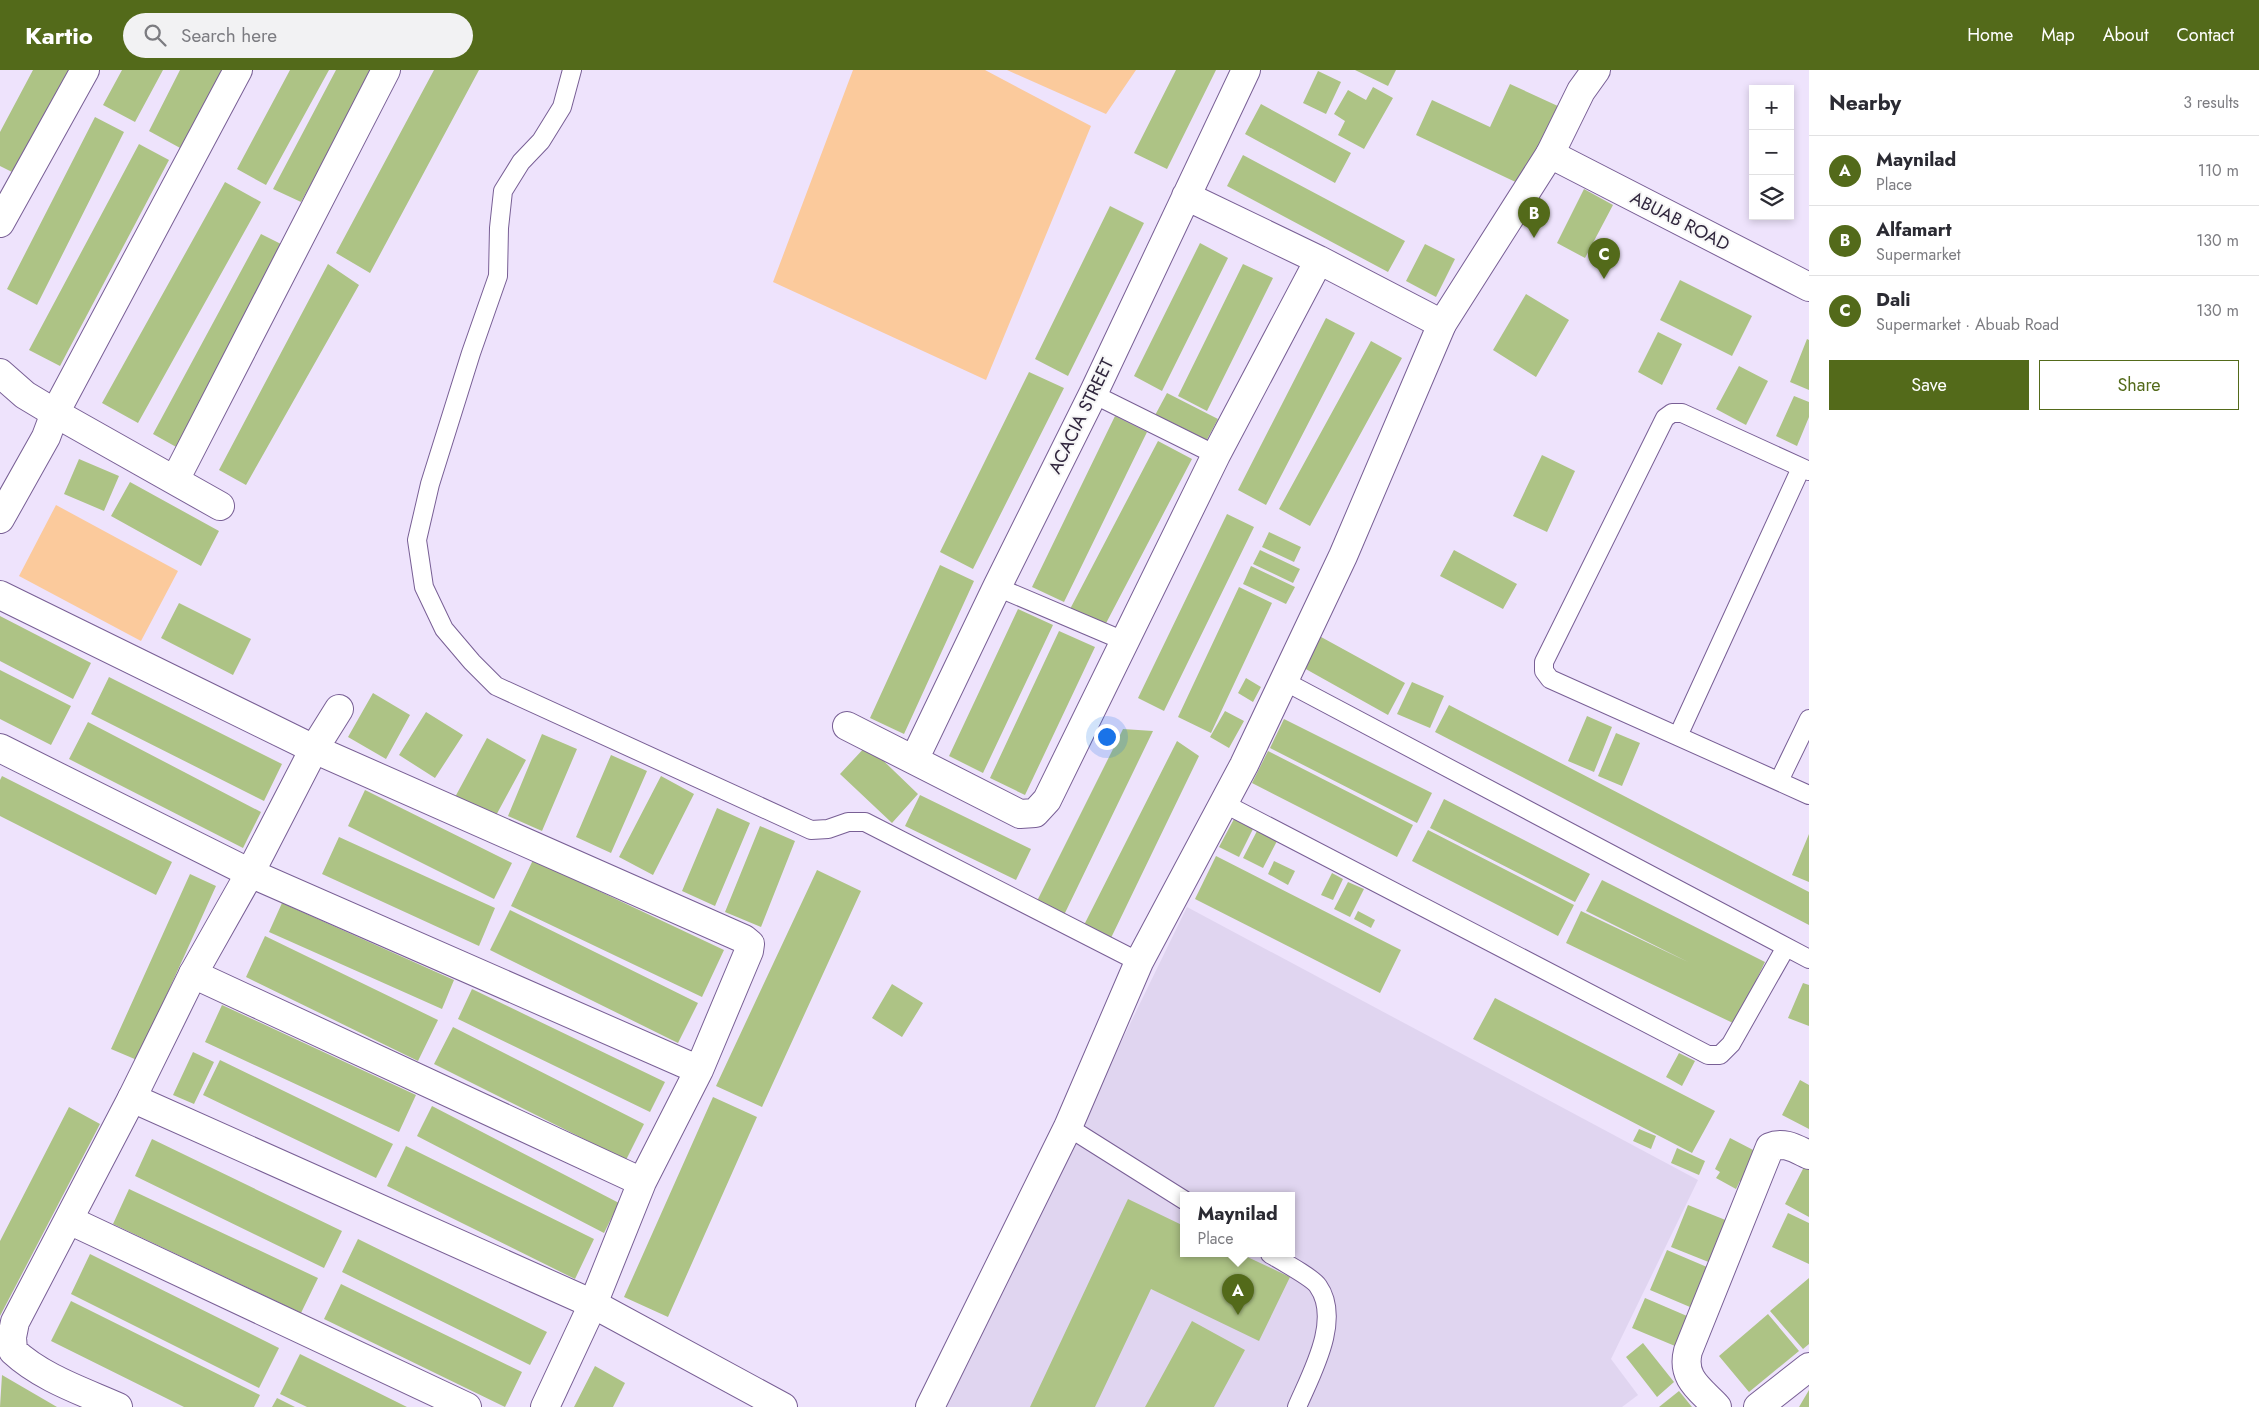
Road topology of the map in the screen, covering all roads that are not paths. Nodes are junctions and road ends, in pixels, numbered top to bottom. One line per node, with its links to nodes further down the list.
1 (85, 70): 9 (street)
2 (238, 70): 15 (street)
3 (386, 70): 18 (street)
4 (572, 70): 38 (lane)
5 (1246, 70): 8 (street, ACACIA STREET)
6 (1596, 70): 7 (street)
7 (1550, 154): 11 (street, ABUAB ROAD); 12 (street)
8 (1186, 196): 10 (street); 14 (street, ACACIA STREET)
9 (0, 223)
10 (1319, 260): 12 (street); 16 (street)
11 (1809, 287)
12 (1442, 324): 24 (street)
13 (0, 373): 15 (street)
14 (1093, 394): 16 (lane); 21 (street, ACACIA STREET)
15 (55, 413): 18 (street); 20 (street)
16 (1216, 455): 23 (street)
17 (1805, 469): 28 (lane); 28 (lane)
18 (175, 480): 19 (street)
19 (220, 506)
20 (0, 519)
21 (997, 586): 23 (lane); 31 (street, ACACIA STREET)
22 (0, 594): 30 (street)
23 (1124, 641): 31 (street)
24 (1284, 681): 34 (street); 36 (lane)
25 (338, 709): 30 (street)
26 (1809, 719): 32 (lane)
27 (847, 726): 31 (street)
28 (1678, 736): 32 (lane)
29 (0, 748): 35 (street)
30 (314, 749): 35 (street); 40 (street)
31 (914, 760)
32 (1779, 781): 33 (lane)
33 (1809, 795)
34 (1225, 804): 36 (lane); 38 (street)
35 (250, 873): 39 (street); 40 (street)
36 (1786, 947): 37 (lane)
37 (1809, 959)
38 (1140, 962): 42 (street)
39 (193, 974): 41 (street); 44 (street)
40 (699, 1070): 44 (street)
41 (132, 1098): 46 (street); 48 (street)
42 (1068, 1127): 45 (lane); 54 (street)
43 (1809, 1155): 56 (street)
44 (642, 1182): 48 (street)
45 (1180, 1197)
46 (69, 1220): 50 (street); 51 (street)
47 (1275, 1257): 55 (lane)
48 (593, 1304): 52 (street); 53 (street)
49 (1809, 1367): 57 (street)
50 (118, 1407)
51 (467, 1407)
52 (545, 1407)
53 (783, 1407)
54 (930, 1407)
55 (1296, 1407)
56 (1717, 1407)
57 (1758, 1407)

